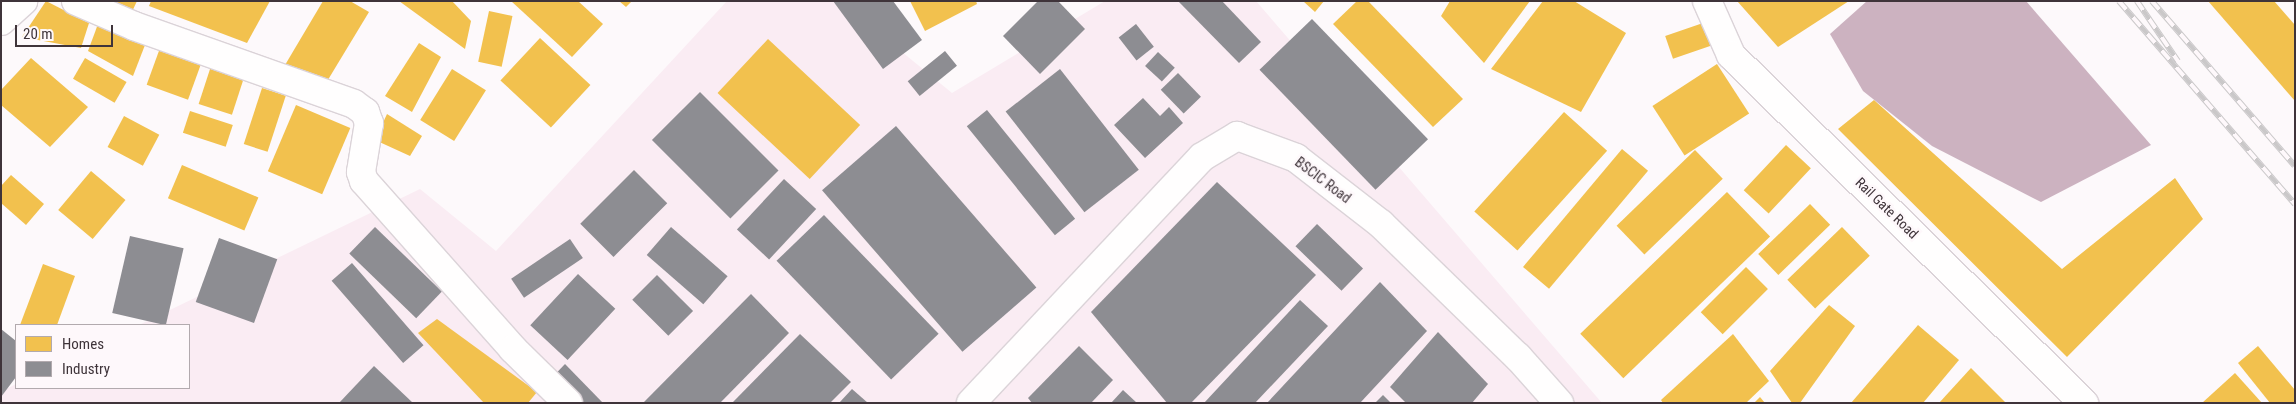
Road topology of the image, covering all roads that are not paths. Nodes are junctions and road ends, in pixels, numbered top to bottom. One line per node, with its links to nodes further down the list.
1 (23, 1): 4 (street)
2 (76, 1): 5 (street)
3 (1707, 1): 8 (street, Rail Gate Road)
4 (1, 21)
5 (568, 403)
6 (971, 403): 7 (street, BSCIC Road)
7 (1559, 403)
8 (2084, 403)

